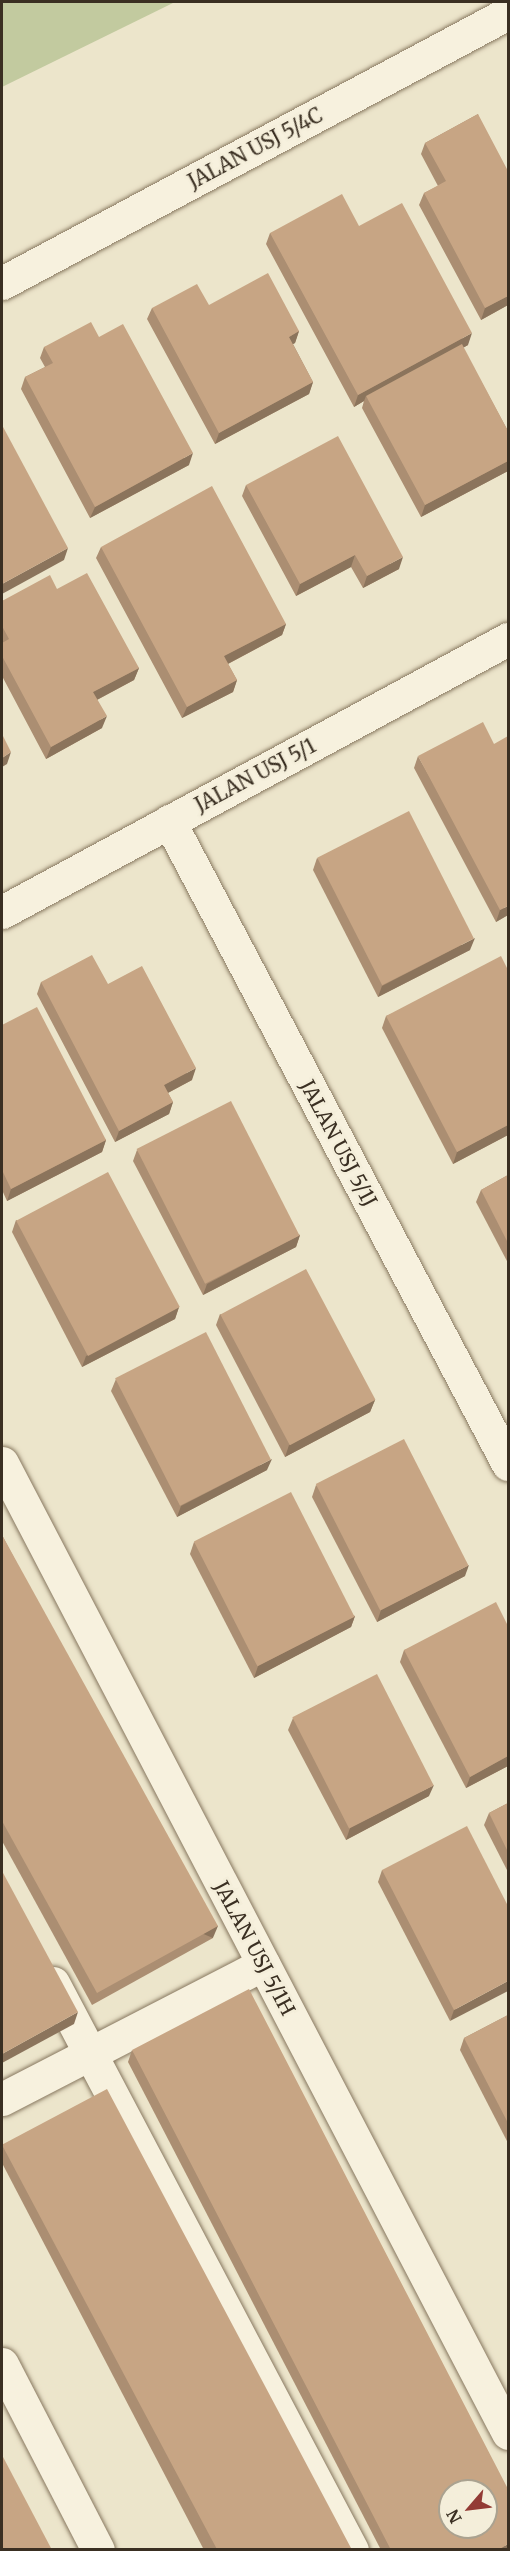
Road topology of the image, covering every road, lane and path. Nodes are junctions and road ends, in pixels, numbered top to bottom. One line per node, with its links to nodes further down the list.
1 (508, 13): 2 (street, JALAN USJ 5/4C)
2 (2, 282)
3 (508, 639): 4 (street, JALAN USJ 5/1)
4 (169, 821): 5 (street, JALAN USJ 5/1); 7 (street, JALAN USJ 5/1J)
5 (2, 912)
6 (2, 1463): 9 (street, JALAN USJ 5/1H)
7 (508, 1464)
8 (41, 1959): 10 (street)
9 (263, 1964): 10 (street); 13 (street, JALAN USJ 5/1H)
10 (91, 2052): 11 (street); 15 (street)
11 (2, 2099)
12 (2, 2364): 14 (street)
13 (508, 2433)
14 (98, 2550)
15 (352, 2550)

